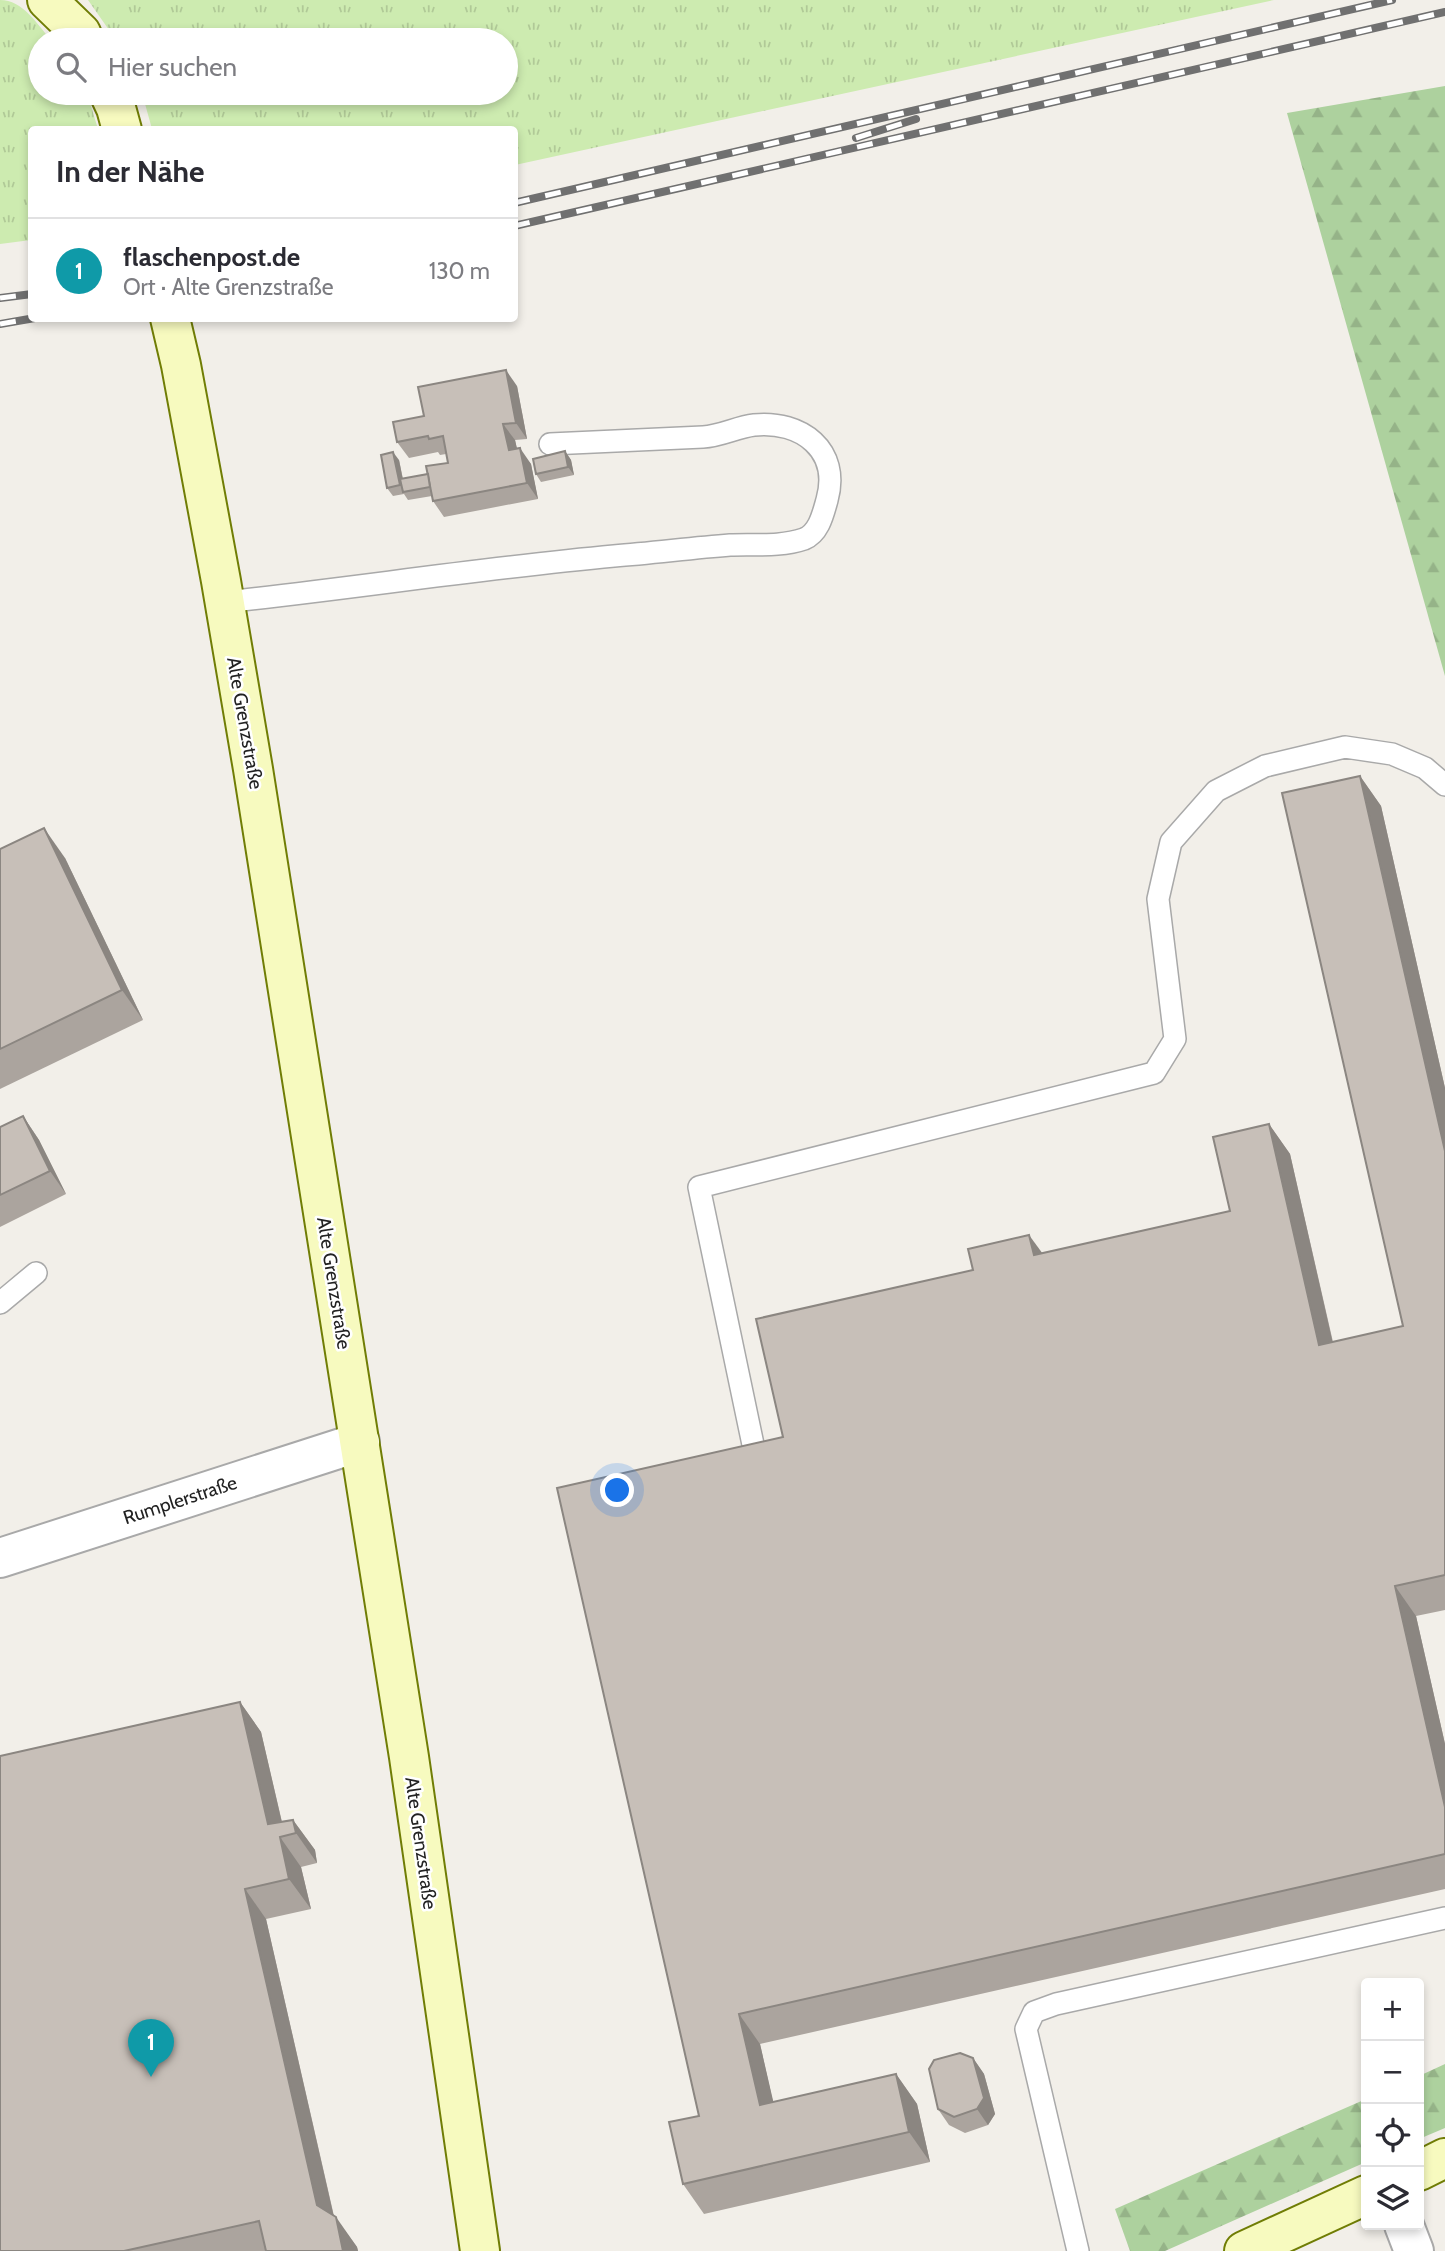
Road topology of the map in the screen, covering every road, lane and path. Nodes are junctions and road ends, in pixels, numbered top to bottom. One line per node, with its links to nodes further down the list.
1 (47, 0): 2 (street)
2 (75, 28)
3 (115, 105): 4 (street)
4 (121, 126)
5 (171, 322): 7 (street, Alte Grenzstraße)
6 (550, 444): 7 (lane)
7 (225, 602): 11 (street, Alte Grenzstraße)
8 (1445, 785): 12 (lane)
9 (36, 1273): 10 (lane)
10 (0, 1303)
11 (360, 1442): 13 (street, Rumplerstraße); 19 (street, Alte Grenzstraße)
12 (755, 1454)
13 (0, 1558)
14 (1445, 1918): 20 (lane)
15 (1445, 2158): 16 (street)
16 (1424, 2168)
17 (1361, 2197): 21 (street)
18 (1406, 2230): 22 (street)
19 (480, 2251)
20 (1078, 2251)
21 (1244, 2251)
22 (1414, 2251)

